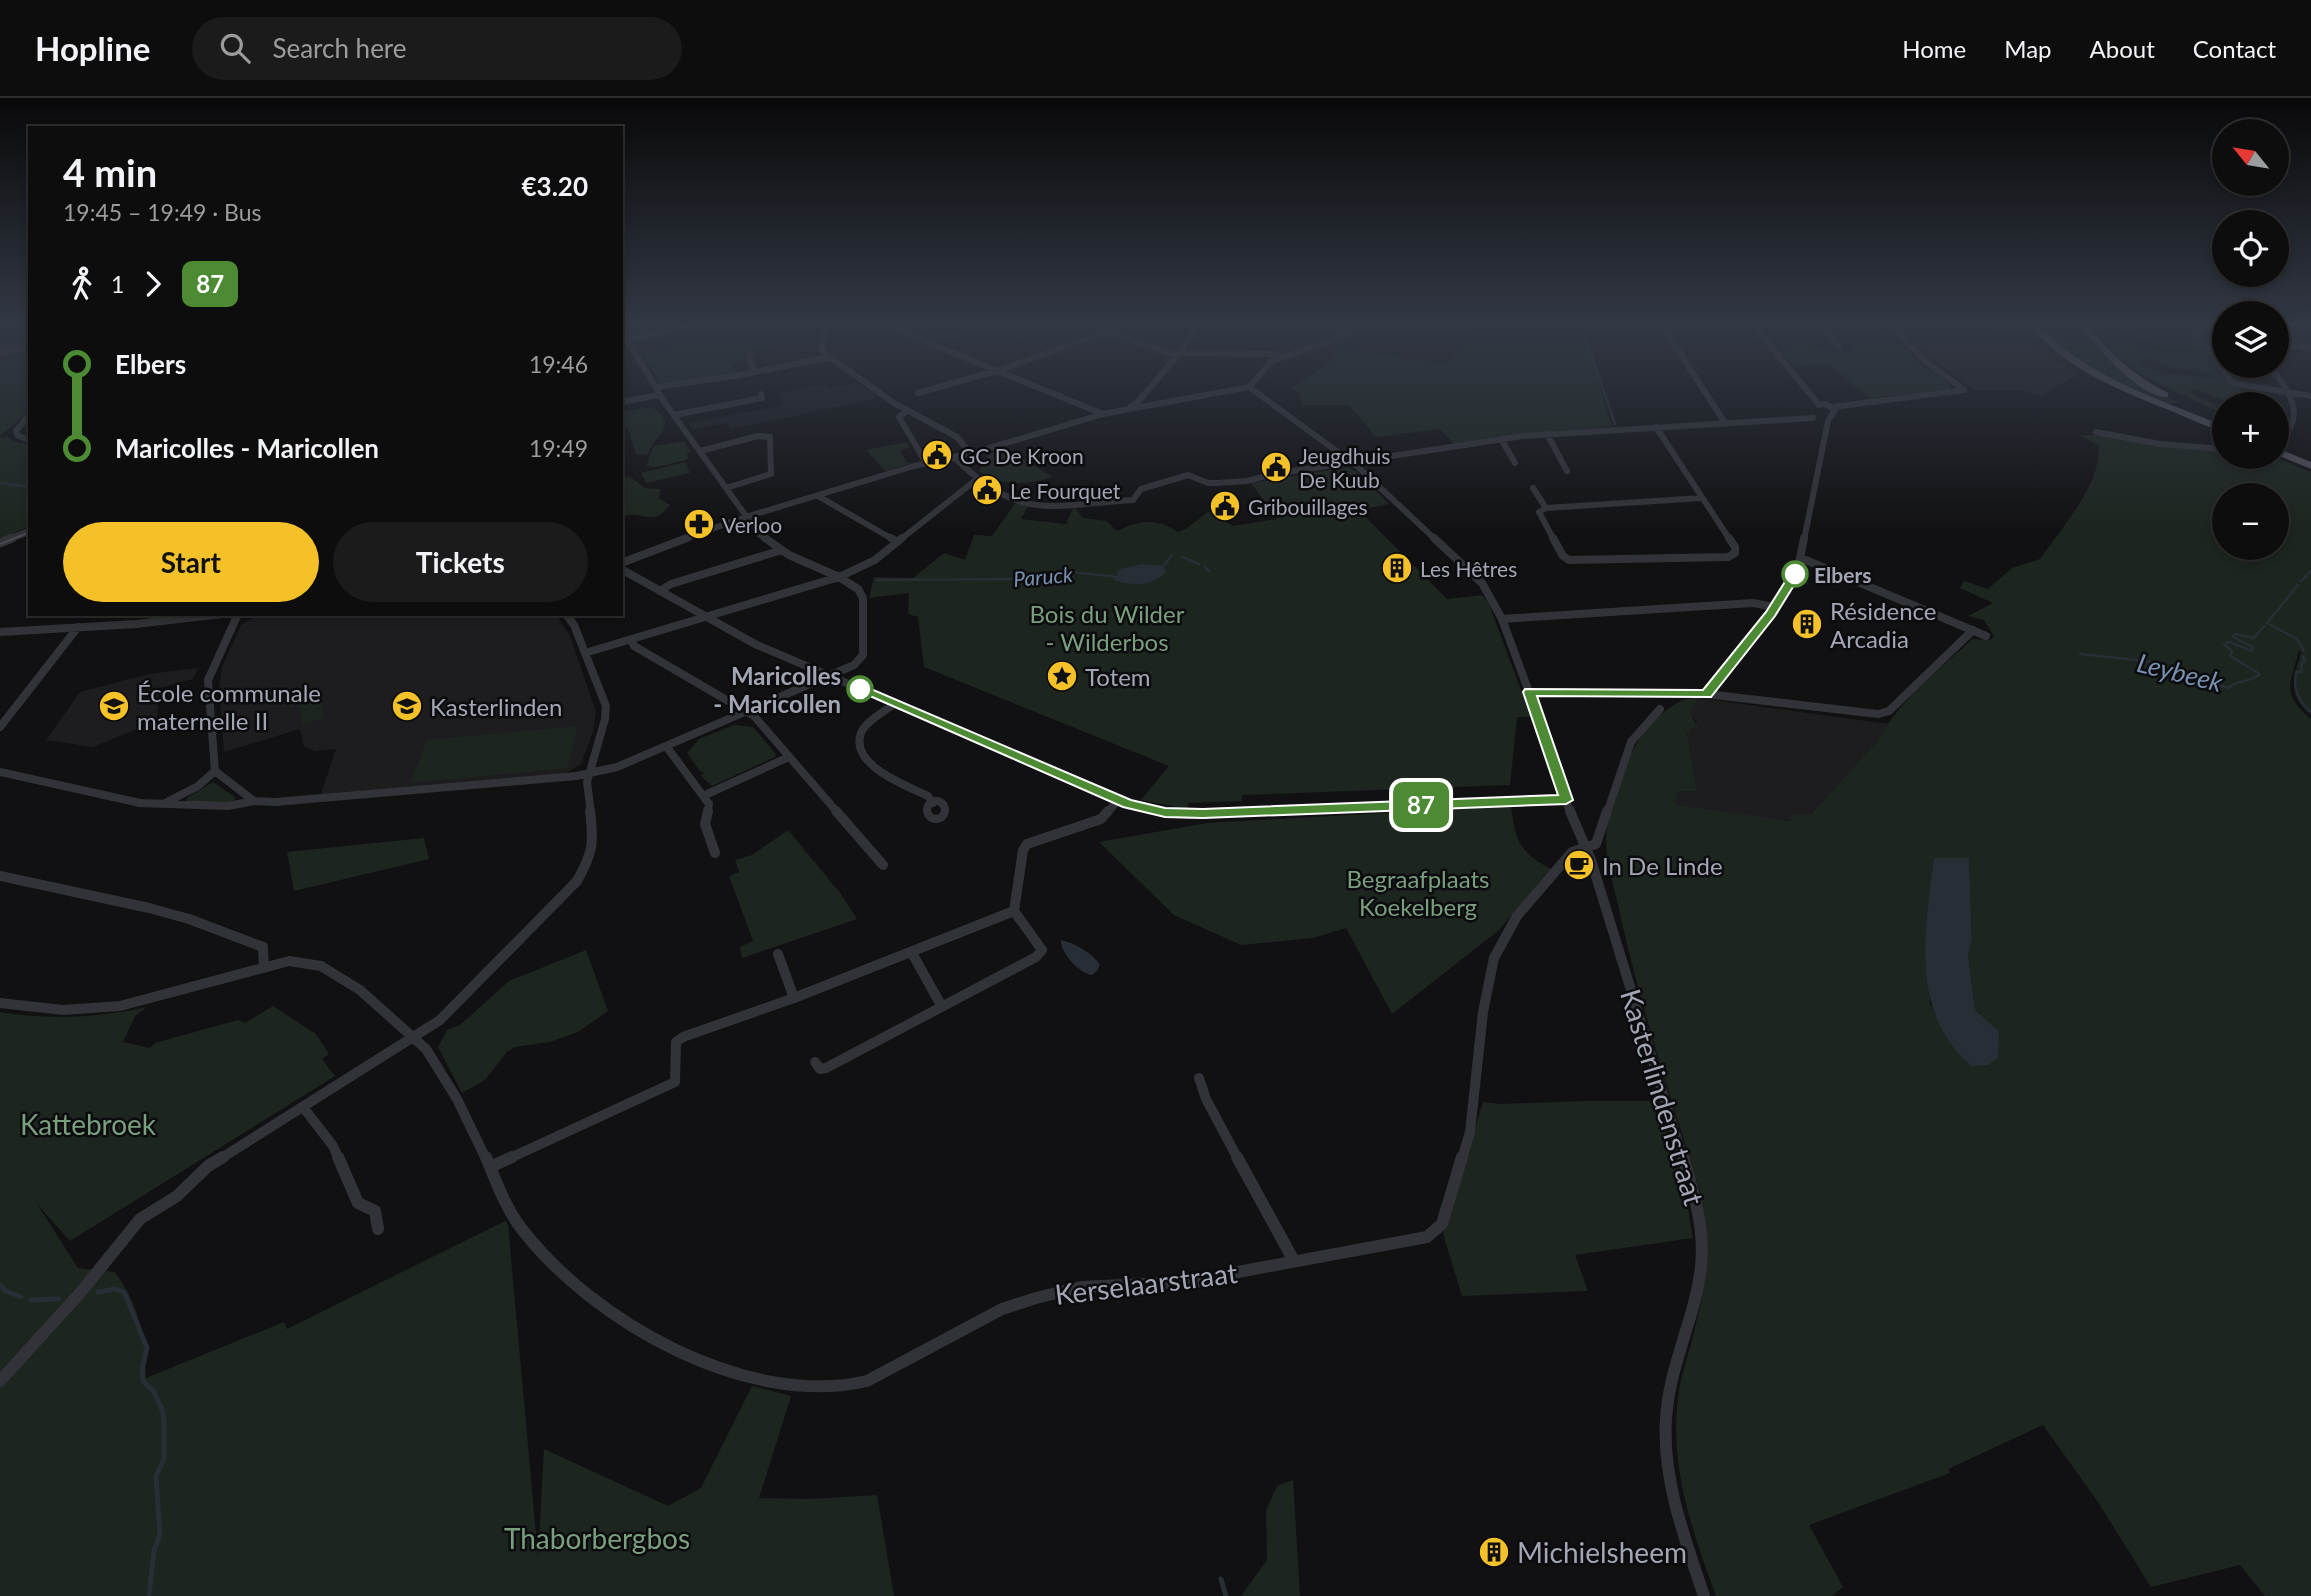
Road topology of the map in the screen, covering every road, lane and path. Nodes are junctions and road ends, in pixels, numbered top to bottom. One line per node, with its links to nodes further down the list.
1 (881, 394): 18 (street)
2 (1055, 394): 19 (street)
3 (1148, 394): 15 (street)
4 (1207, 394): 15 (street)
5 (1258, 394): 41 (street, Kasterlindenstraat)
6 (1706, 394): 25 (street)
7 (1810, 394): 16 (street)
8 (1944, 394): 17 (street)
9 (2145, 394): 26 (main road)
10 (2167, 394): 21 (main road)
11 (2291, 394): 30 (street)
12 (660, 395): 14 (street); 20 (street)
13 (762, 397): 20 (street)
14 (623, 402)
15 (1140, 405): 19 (street)
16 (1819, 405): 17 (street); 23 (street)
17 (1833, 407): 24 (street)
18 (908, 410): 36 (street); 40 (street)
19 (1103, 414): 36 (street)
20 (674, 415): 35 (street)
21 (2212, 415)
22 (28, 416): 31 (street)
23 (1813, 418): 24 (street); 25 (street)
24 (1828, 421): 57 (street)
25 (1725, 423): 27 (street)
26 (2212, 424)
27 (1656, 428): 29 (street); 50 (street)
28 (2096, 432): 33 (street)
29 (1547, 434): 32 (street); 45 (street)
30 (2289, 435)
31 (28, 439)
32 (1501, 439): 41 (street); 42 (street)
33 (2212, 448)
34 (2289, 448): 39 (main road)
35 (700, 451): 47 (street); 47 (street)
36 (973, 453): 38 (street); 43 (street)
37 (2289, 456): 44 (main road)
38 (954, 457): 40 (street); 43 (street)
39 (2311, 457)
40 (926, 463): 49 (street)
41 (1353, 463): 46 (street); 68 (street, Kasterlindenstraat)
42 (1515, 463)
43 (967, 466): 46 (street)
44 (2311, 466)
45 (1567, 471)
46 (981, 481): 54 (street)
47 (726, 488): 52 (street)
48 (1533, 488): 51 (street)
49 (818, 496): 52 (street); 54 (street)
50 (1702, 498): 51 (street); 51 (street)
51 (1546, 508)
52 (747, 517): 56 (street); 58 (street)
53 (28, 532): 55 (street)
54 (897, 542): 60 (street)
55 (0, 543)
56 (782, 550): 60 (street); 61 (street)
57 (1801, 558): 62 (street); 71 (street)
58 (623, 561)
59 (623, 570): 61 (street)
60 (839, 577): 67 (street); 76 (street)
61 (660, 591): 67 (street)
62 (1775, 607): 68 (street); 78 (street)
63 (130, 616): 69 (street)
64 (202, 616): 69 (street)
65 (237, 616): 85 (street)
66 (567, 616): 75 (street)
67 (709, 617): 74 (street); 76 (street)
68 (1502, 619): 77 (street, Kasterlindenstraat)
69 (123, 624): 70 (street)
70 (78, 627): 72 (street); 82 (street)
71 (1973, 630): 73 (street); 78 (street)
72 (0, 632)
73 (1986, 636)
74 (631, 640): 75 (street); 81 (street)
75 (585, 653): 87 (street)
76 (829, 676): 79 (street); 81 (street)
77 (1529, 692): 78 (street); 90 (street, Kasterlindenstraat)
78 (1706, 694)
79 (894, 704): 89 (street); 93 (street)
80 (1660, 709): 94 (street, Kerselaarstraat)
81 (746, 712): 83 (street); 84 (street)
82 (0, 727)
83 (666, 746): 87 (street); 88 (street)
84 (789, 757): 88 (street); 96 (street)
85 (215, 771): 91 (street); 92 (street)
86 (0, 772): 92 (street)
87 (588, 774): 91 (street); 105 (street)
88 (705, 795): 95 (street)
89 (1119, 799): 90 (street); 98 (street)
90 (1566, 800): 94 (street, Kasterlindenstraat)
91 (254, 801): 92 (street)
92 (165, 803)
93 (933, 803)
94 (1584, 847): 111 (street, Kerselaarstraat); 113 (street, Kasterlindenstraat)
95 (715, 853)
96 (883, 865)
97 (0, 876): 101 (street)
98 (1014, 911): 99 (street); 104 (street)
99 (912, 953): 102 (street); 104 (street)
100 (778, 954): 102 (street)
101 (264, 968): 103 (street, Kerselaarstraat); 105 (street, Kerselaarstraat)
102 (794, 998): 109 (street)
103 (0, 1003)
104 (942, 1007): 106 (street)
105 (415, 1037): 108 (street); 109 (street, Kerselaarstraat)
106 (815, 1062)
107 (1199, 1078): 111 (street)
108 (303, 1107): 110 (street); 112 (street)
109 (491, 1167): 111 (street, Kerselaarstraat)
110 (378, 1229)
111 (1294, 1261)
112 (0, 1381)
113 (1704, 1596)

